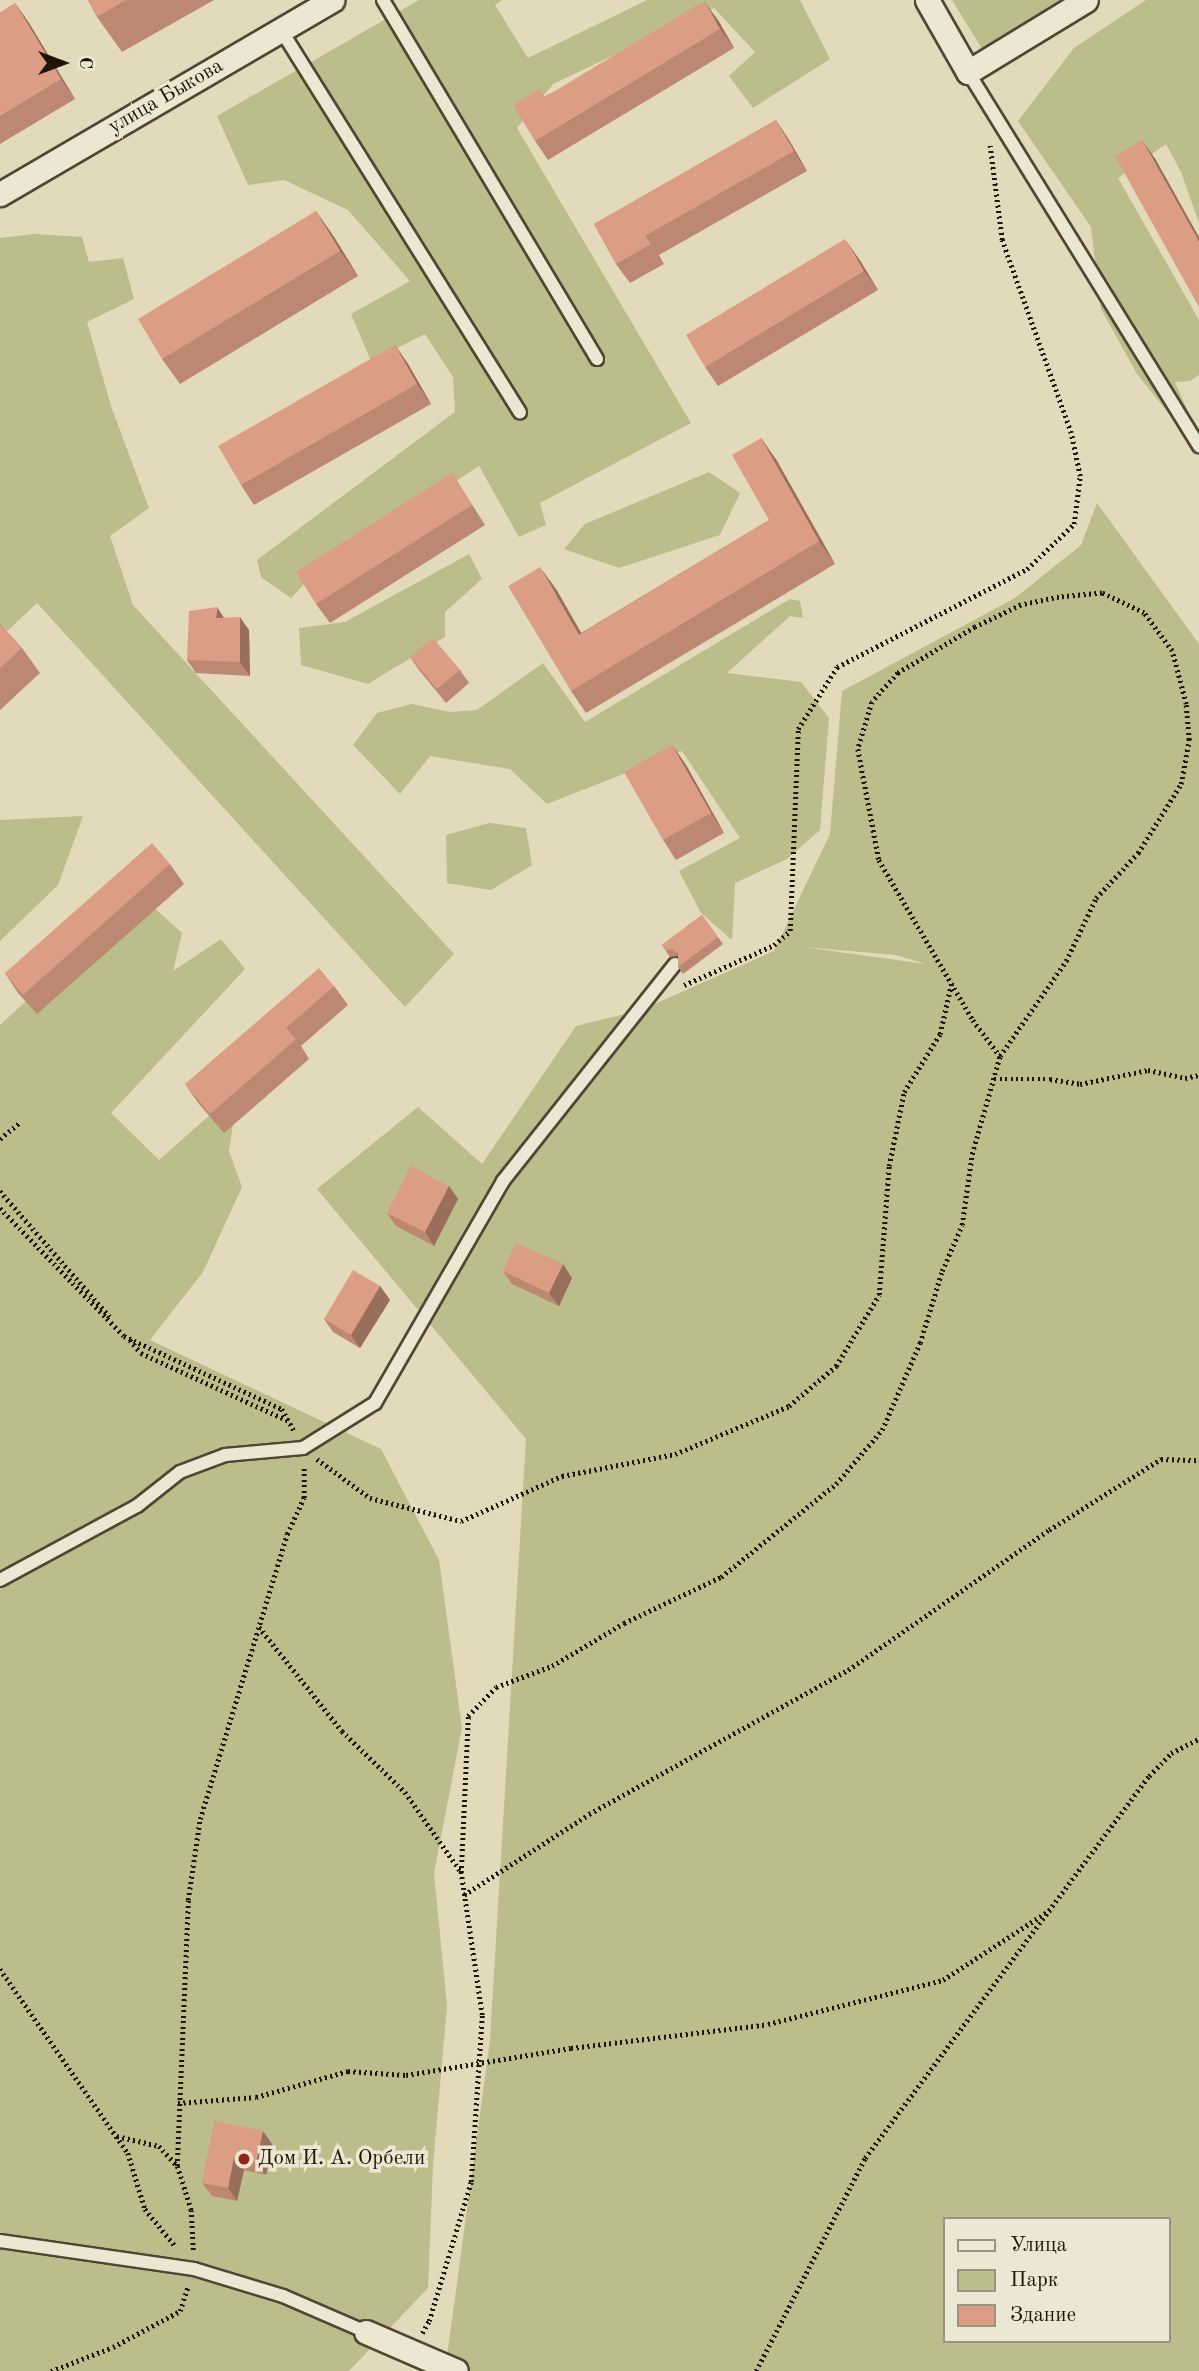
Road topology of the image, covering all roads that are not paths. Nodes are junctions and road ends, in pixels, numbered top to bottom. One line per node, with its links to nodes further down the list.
1 (332, 0): 5 (street, улица Быкова)
2 (383, 0): 8 (lane)
3 (927, 0): 6 (street)
4 (1086, 0): 6 (street)
5 (281, 30): 7 (street, улица Быкова); 9 (lane)
6 (968, 72): 10 (lane)
7 (0, 194)
8 (597, 359)
9 (520, 413)
10 (1199, 446)
11 (675, 964): 12 (lane)
12 (0, 1580)
13 (0, 2241): 14 (lane)
14 (366, 2332): 15 (street)
15 (456, 2371)

